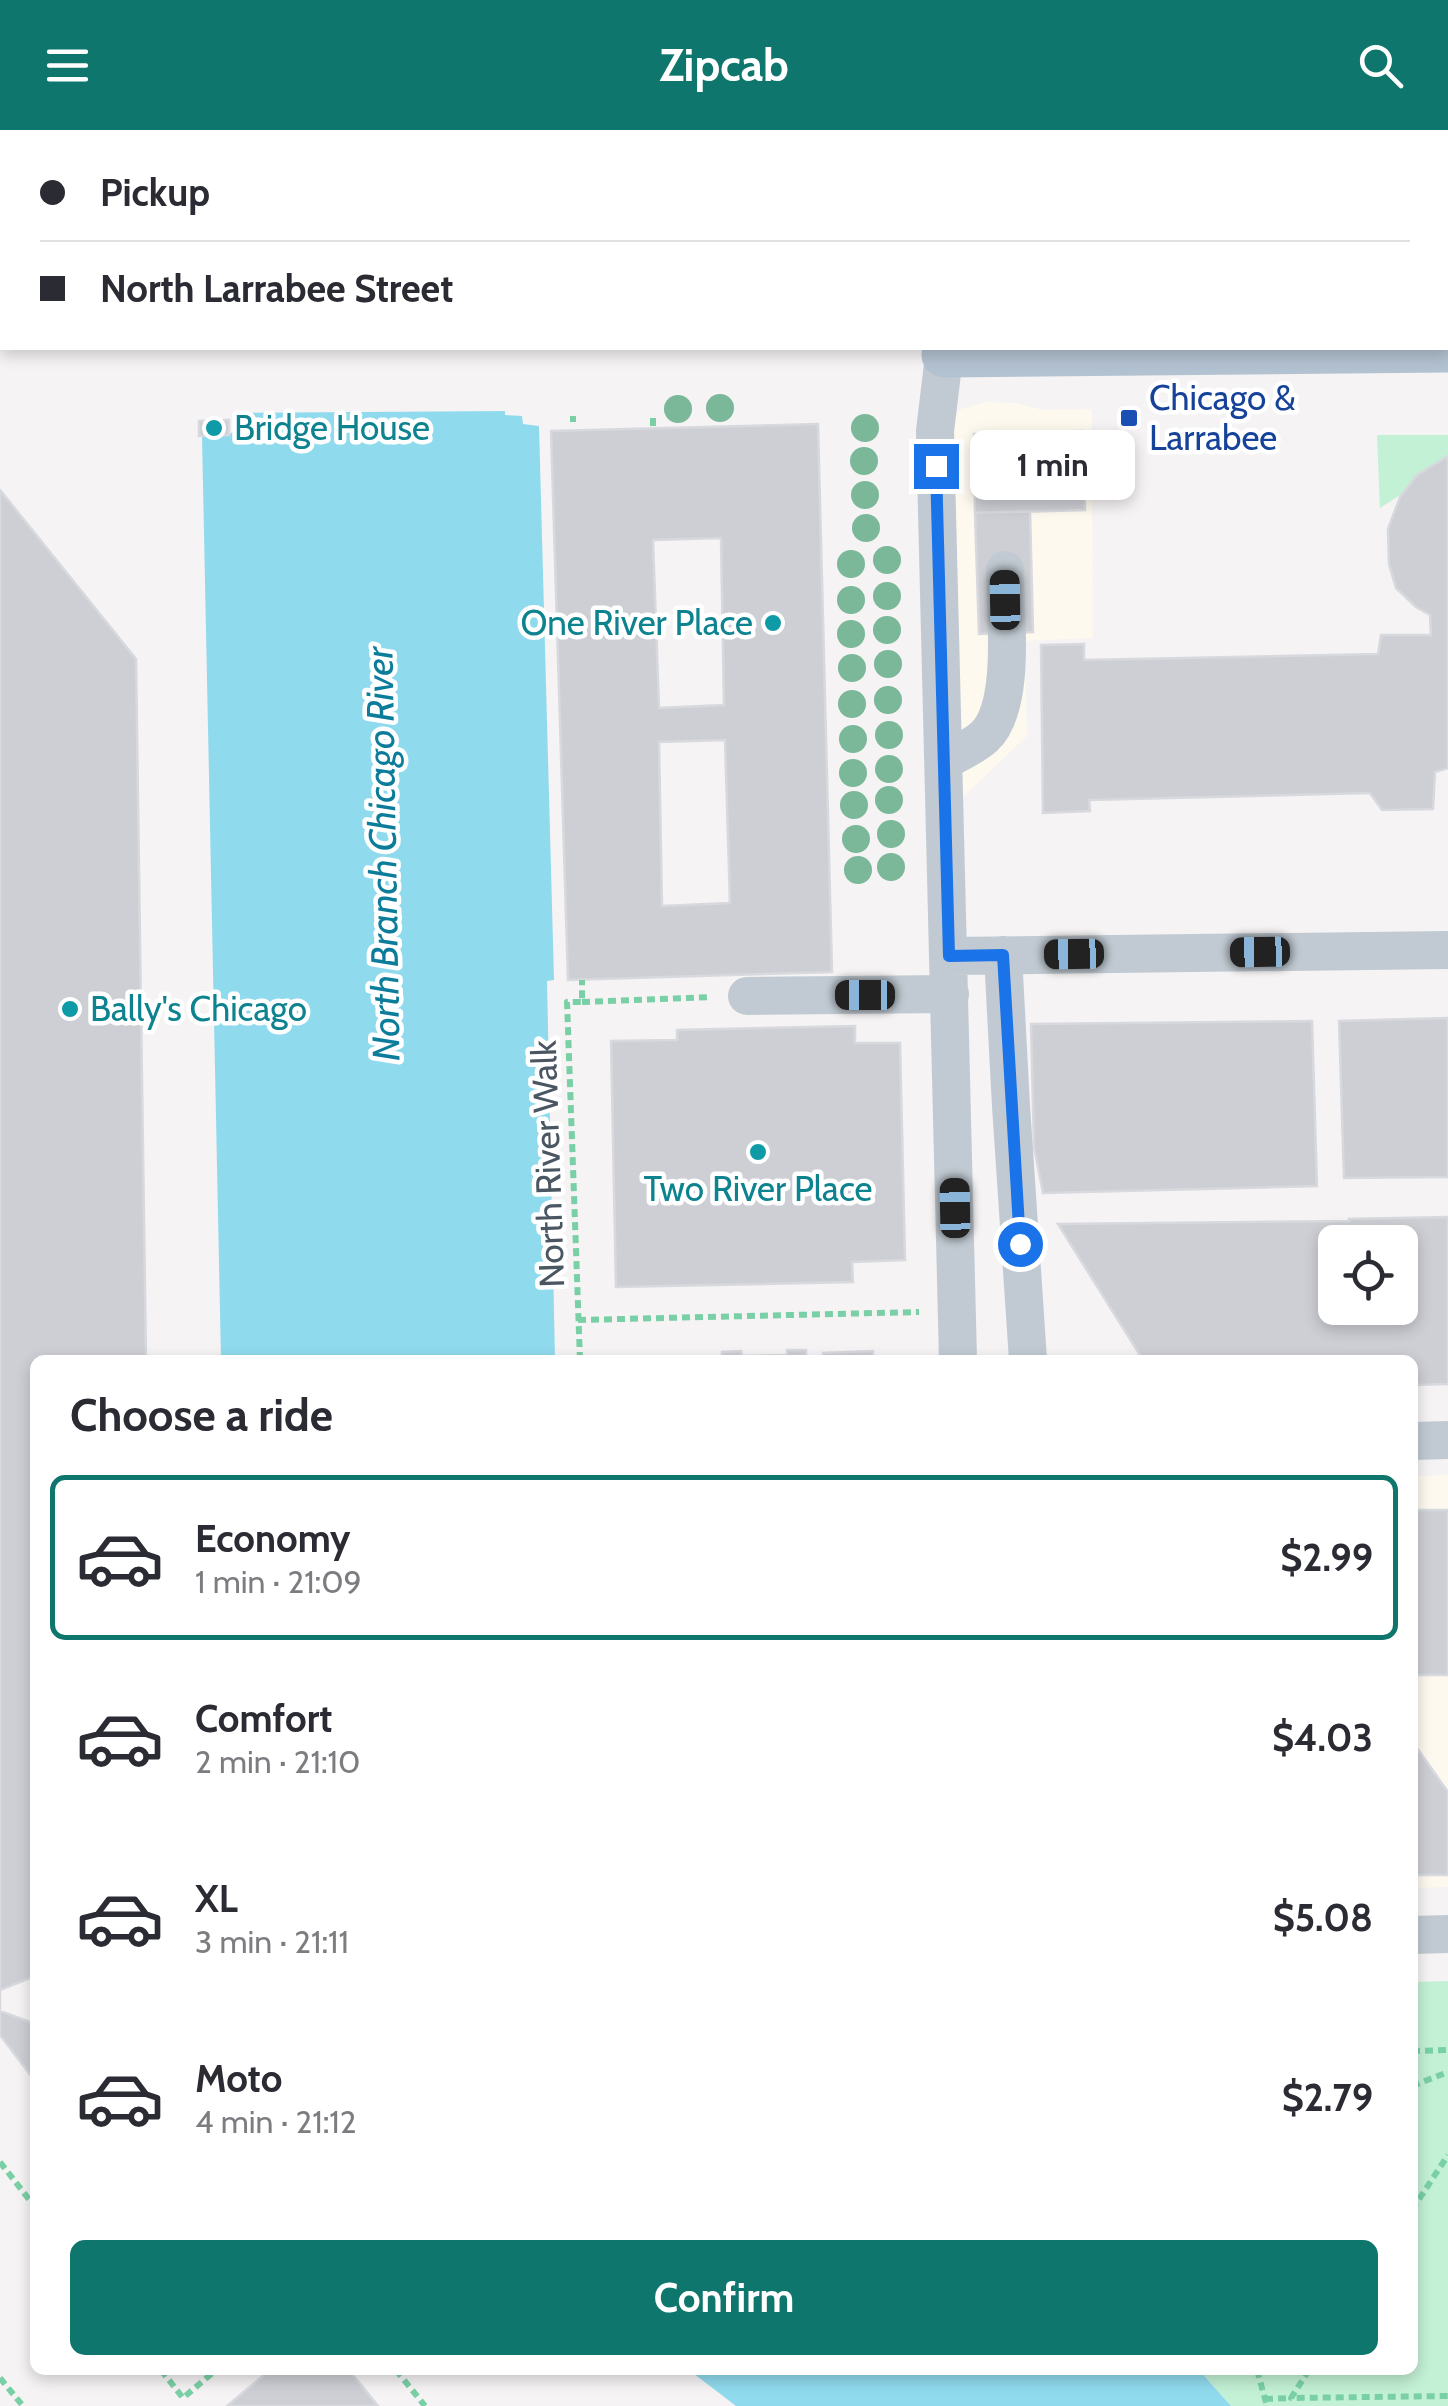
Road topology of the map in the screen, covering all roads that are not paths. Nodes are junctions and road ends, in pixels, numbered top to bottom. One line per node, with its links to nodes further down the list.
1 (1448, 350): 2 (main road)
2 (945, 351): 4 (street)
3 (1004, 570): 4 (street)
4 (944, 761): 7 (street)
5 (1448, 950): 6 (street)
6 (1003, 955): 7 (street); 11 (street)
7 (949, 956): 8 (street)
8 (950, 994): 9 (street); 10 (street)
9 (747, 996)
10 (958, 1355)
11 (1028, 1355)
12 (1448, 1440): 13 (street)
13 (1418, 1441)
14 (1448, 1934): 15 (street)
15 (1418, 1935)

